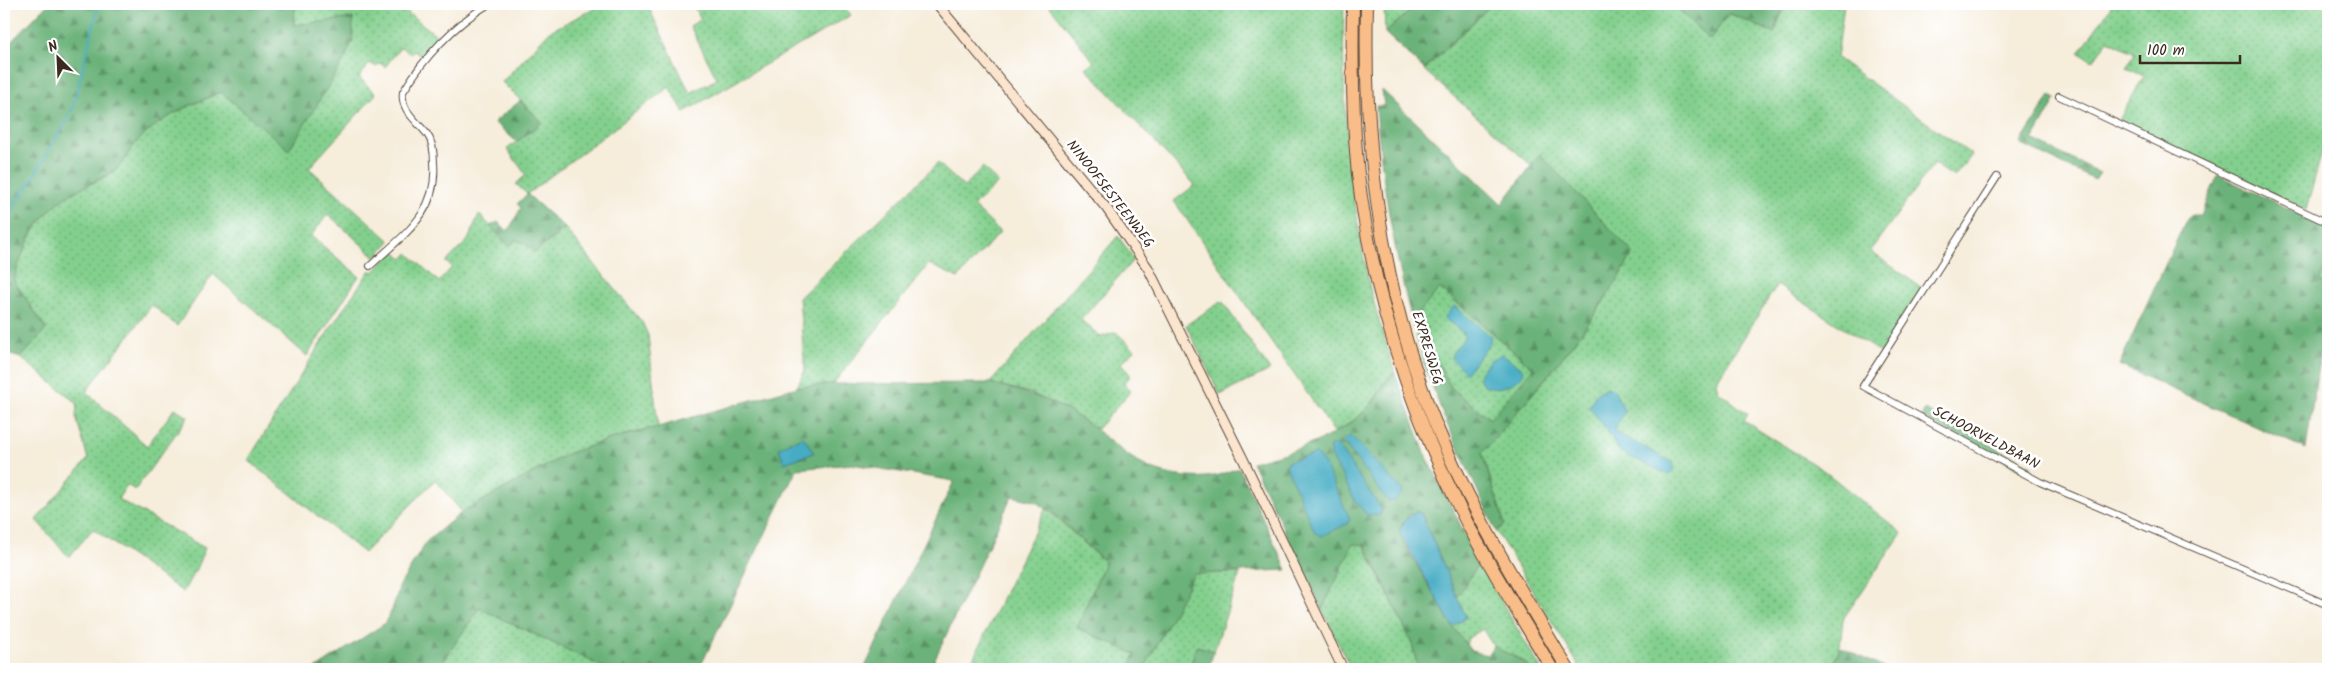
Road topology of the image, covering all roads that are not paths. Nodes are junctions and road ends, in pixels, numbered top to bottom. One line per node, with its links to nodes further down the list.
1 (490, 4): 8 (street)
2 (937, 4): 10 (street, NINOOFSESTEENWEG)
3 (1353, 4): 11 (highway)
4 (1367, 4): 12 (highway, EXPRESWEG)
5 (2059, 96): 7 (street)
6 (1997, 177): 9 (street, SCHOORVELDBAAN)
7 (2328, 223)
8 (370, 266)
9 (2328, 605)
10 (1343, 669)
11 (1552, 669)
12 (1568, 669)

